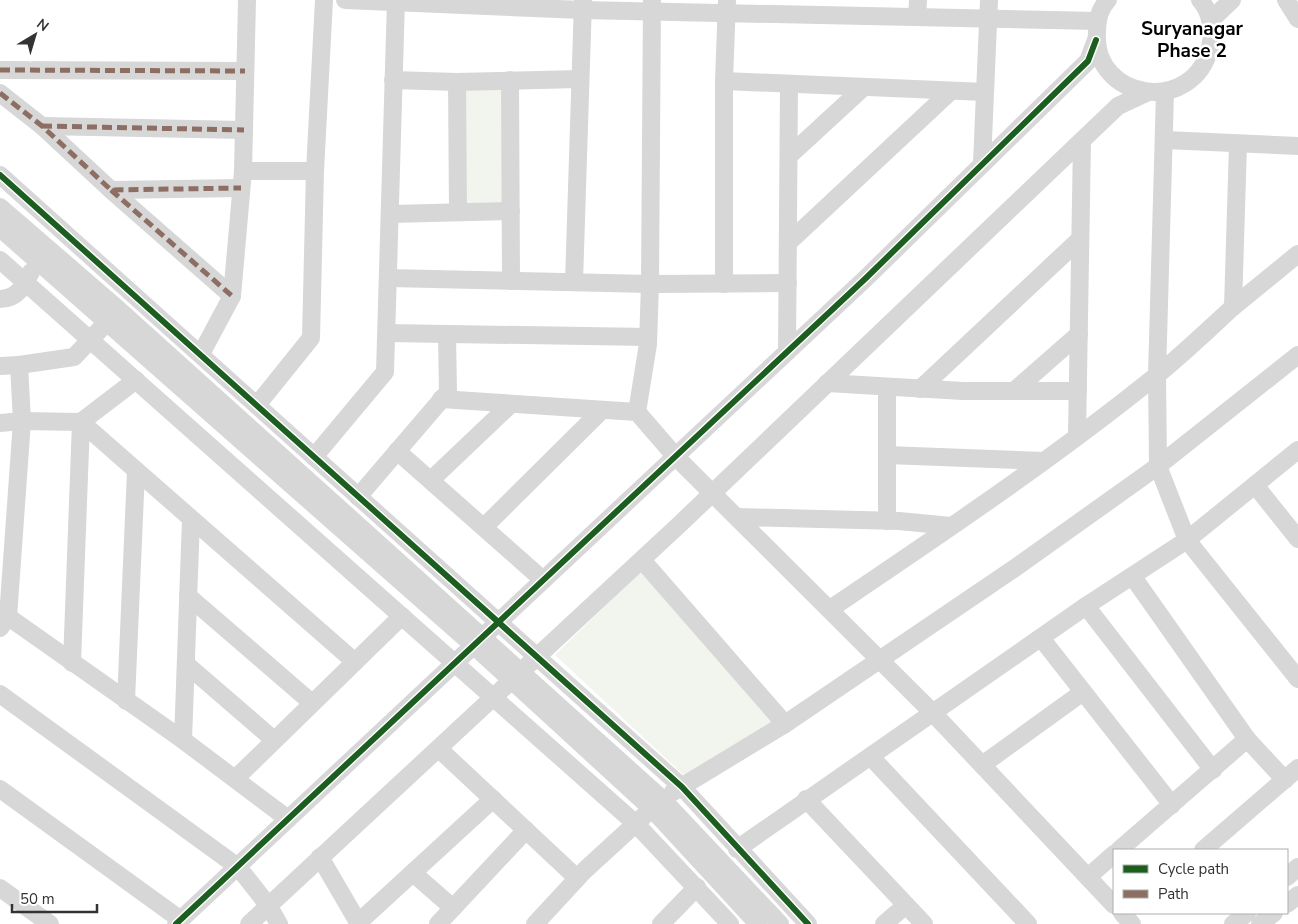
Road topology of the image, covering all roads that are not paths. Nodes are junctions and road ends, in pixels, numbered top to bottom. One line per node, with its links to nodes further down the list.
1 (247, 0): 20 (street)
2 (324, 0): 41 (street)
3 (345, 0): 9 (street)
4 (989, 0): 15 (street)
5 (1108, 0): 16 (street)
6 (1200, 0): 17 (street)
7 (1232, 0): 17 (street)
8 (1286, 0): 14 (street)
9 (396, 2): 10 (street); 22 (street)
10 (582, 5): 11 (street); 21 (street)
11 (652, 6): 12 (street); 60 (street)
12 (727, 6): 13 (street); 24 (street)
13 (918, 9): 15 (street)
14 (1298, 19)
15 (989, 20): 16 (street); 29 (street)
16 (1097, 21): 18 (street)
17 (1210, 21): 30 (street)
18 (1096, 40): 32 (street); 40 (street)
19 (0, 70): 20 (street)
20 (245, 72): 34 (street)
21 (580, 78): 23 (street); 58 (street)
22 (393, 80): 25 (street); 48 (street)
23 (510, 80): 25 (street); 46 (street)
24 (724, 81): 26 (street); 61 (street)
25 (457, 82): 47 (street)
26 (789, 84): 27 (street); 39 (street)
27 (864, 87): 28 (street); 39 (street)
28 (951, 91): 29 (street); 51 (street)
29 (985, 92): 40 (street)
30 (1165, 92): 32 (street); 35 (street)
31 (0, 93): 33 (street)
32 (1146, 93): 36 (street)
33 (42, 126): 34 (street); 44 (street)
34 (244, 130): 43 (street)
35 (1165, 140): 37 (street); 76 (street)
36 (1082, 141): 50 (street); 78 (street)
37 (1238, 144): 38 (street); 64 (street)
38 (1298, 146)
39 (789, 156): 51 (street)
40 (982, 163): 71 (street)
41 (316, 170): 43 (street); 85 (street)
42 (0, 174): 72 (street)
43 (242, 180): 44 (street); 62 (street)
44 (111, 190): 62 (street)
45 (0, 207): 121 (street)
46 (510, 211): 47 (street); 56 (street)
47 (458, 212): 48 (street)
48 (391, 214): 55 (street)
49 (0, 228): 54 (street)
50 (1080, 239): 68 (street); 80 (street)
51 (788, 243): 59 (street)
52 (1298, 254): 64 (street)
53 (0, 260): 57 (street)
54 (36, 260): 57 (street); 65 (street)
55 (389, 278): 56 (street); 66 (street)
56 (511, 281): 58 (street)
57 (26, 282): 63 (street); 70 (street)
58 (574, 282): 60 (street)
59 (788, 283): 61 (street); 71 (street)
60 (650, 284): 61 (street); 69 (street)
61 (724, 284)
62 (232, 296): 72 (street)
63 (0, 299)
64 (1233, 307): 76 (street)
65 (108, 322): 70 (street); 121 (street)
66 (387, 333): 67 (street); 96 (street)
67 (447, 334): 69 (street); 83 (street)
68 (1079, 334): 81 (street); 82 (street)
69 (648, 337): 87 (street)
70 (90, 340): 74 (street); 77 (street)
71 (787, 352): 95 (street)
72 (201, 354): 85 (street)
73 (1298, 355): 98 (street)
74 (19, 365): 75 (street); 88 (street)
75 (0, 366)
76 (1157, 375): 91 (street); 98 (street)
77 (136, 380): 89 (street); 117 (street)
78 (827, 383): 79 (street); 102 (street)
79 (887, 387): 80 (street); 94 (street)
80 (920, 389): 81 (street)
81 (1014, 391): 82 (street)
82 (1078, 391): 91 (street)
83 (441, 399): 84 (street); 93 (street)
84 (512, 404): 86 (street); 100 (street)
85 (257, 405): 96 (street)
86 (602, 410): 87 (street); 108 (street)
87 (637, 412): 95 (street)
88 (22, 422): 89 (street); 90 (street); 118 (street)
89 (81, 422): 99 (street); 125 (street)
90 (0, 423)
91 (1077, 436): 97 (street)
92 (1298, 450): 101 (street)
93 (398, 451): 100 (street); 103 (street)
94 (887, 455): 97 (street); 106 (street)
95 (676, 457): 102 (street); 113 (street)
96 (314, 458): 103 (street)
97 (1044, 462): 107 (street)
98 (1158, 466): 110 (street); 123 (street)
99 (136, 471): 105 (street); 133 (street)
100 (431, 480): 108 (street)
101 (1255, 485): 109 (street); 110 (street)
102 (713, 493): 104 (street); 111 (street)
103 (358, 497): 119 (street)
104 (738, 517): 106 (street); 116 (street)
105 (191, 519): 114 (street); 124 (street)
106 (887, 521): 107 (street)
107 (951, 526): 116 (street)
108 (484, 527): 113 (street)
109 (1297, 536)
110 (1188, 540): 112 (street); 129 (street)
111 (642, 560): 122 (street); 136 (street)
112 (1133, 577): 115 (street); 137 (street)
113 (543, 580): 119 (street)
114 (188, 596): 127 (street); 134 (street)
115 (1086, 606): 120 (street); 144 (street)
116 (830, 608): 123 (street)
117 (402, 616): 124 (street); 126 (street)
118 (3, 618): 125 (street)
119 (498, 622): 121 (street); 122 (street)
120 (1040, 638): 130 (street); 135 (street)
121 (477, 641): 126 (street); 128 (street)
122 (538, 657): 128 (street); 147 (street)
123 (880, 660): 135 (street); 136 (street)
124 (355, 662): 134 (street)
125 (72, 663): 133 (street)
126 (454, 663): 132 (street); 153 (street)
127 (186, 664): 138 (street); 139 (street)
128 (516, 677): 132 (street); 151 (street)
129 (1298, 679)
130 (1083, 692): 142 (street); 152 (street)
131 (0, 694): 161 (street)
132 (495, 697): 140 (street); 154 (street)
133 (126, 701): 138 (street)
134 (312, 703): 139 (street)
135 (933, 713): 141 (street); 142 (street)
136 (785, 724): 147 (street)
137 (1247, 739): 144 (street); 146 (street)
138 (183, 740): 145 (street)
139 (274, 740): 145 (street)
140 (439, 749): 149 (street); 160 (street)
141 (870, 757): 150 (street); 191 (street)
142 (982, 765): 165 (street)
143 (1298, 768): 146 (street)
144 (1213, 770): 152 (street)
145 (235, 778): 153 (street)
146 (1285, 780): 158 (street)
147 (682, 786): 151 (street); 156 (street)
148 (0, 789): 177 (street)
149 (493, 799): 155 (street); 163 (street)
150 (806, 799): 156 (street); 173 (street)
151 (657, 804): 154 (street); 186 (street); 187 (street)
152 (1172, 805): 157 (street)
153 (288, 819): 161 (street)
154 (636, 824): 166 (street); 167 (street)
155 (526, 830): 166 (street); 174 (street)
156 (738, 849): 188 (street)
157 (1120, 849)
158 (1204, 849)
159 (1113, 855): 165 (street)
160 (320, 857): 172 (street); 178 (street)
161 (238, 867): 172 (street); 177 (street)
162 (1298, 867): 164 (street)
163 (413, 872): 174 (street); 178 (street)
164 (1288, 876)
165 (1088, 877): 170 (street)
166 (577, 878): 183 (street)
167 (697, 887): 184 (street); 185 (street)
168 (0, 888): 179 (street)
169 (1298, 895): 171 (street)
170 (1113, 902)
171 (1288, 903)
172 (268, 905): 180 (street); 181 (street)
173 (906, 905): 189 (street); 190 (street)
174 (453, 908): 182 (street)
175 (1246, 914): 192 (street)
176 (1273, 914): 193 (street)
177 (178, 922)
178 (358, 923)
179 (50, 924)
180 (248, 924)
181 (278, 924)
182 (438, 924)
183 (536, 924)
184 (661, 924)
185 (730, 924)
186 (758, 924)
187 (780, 924)
188 (808, 924)
189 (884, 924)
190 (924, 924)
191 (1028, 924)
192 (1233, 924)
193 (1260, 924)

